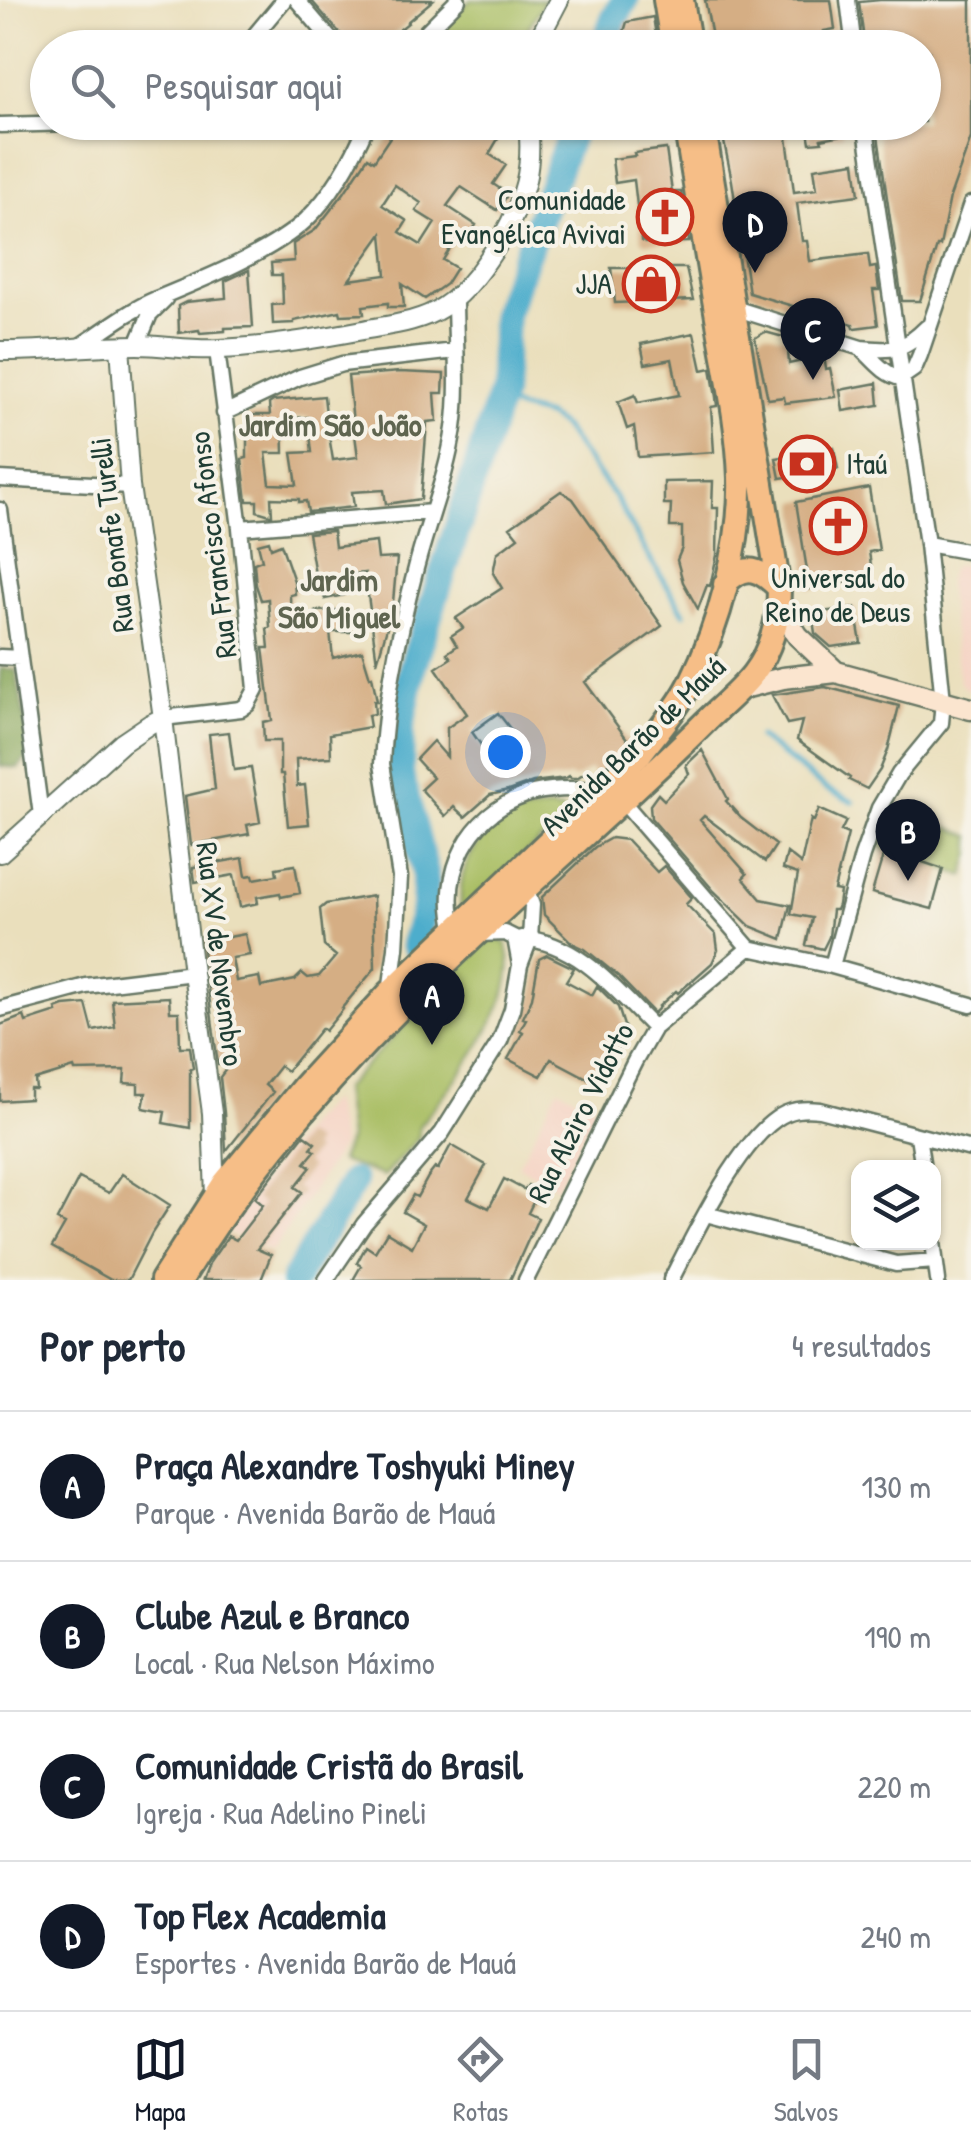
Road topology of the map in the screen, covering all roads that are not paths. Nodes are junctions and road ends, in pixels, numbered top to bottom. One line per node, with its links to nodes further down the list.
1 (284, 0): 8 (street)
2 (298, 0): 9 (street)
3 (458, 0): 10 (street)
4 (560, 0): 11 (street)
5 (665, 0): 12 (main road)
6 (682, 0): 13 (main road)
7 (848, 0): 14 (street)
8 (259, 30)
9 (323, 30)
10 (428, 30)
11 (544, 30)
12 (670, 30)
13 (687, 30)
14 (852, 30)
15 (30, 123): 16 (street)
16 (0, 124)
17 (359, 140): 23 (street)
18 (530, 140): 24 (street)
19 (688, 140): 43 (main road, Avenida Barão de Mauá)
20 (706, 140): 25 (main road, Avenida Barão de Mauá)
21 (868, 140): 31 (street)
22 (971, 204): 26 (street)
23 (169, 295): 27 (street); 28 (street)
24 (455, 298): 30 (street); 33 (street)
25 (734, 308): 29 (street); 44 (main road, Avenida Barão de Mauá)
26 (932, 323): 31 (street); 34 (street)
27 (129, 345): 28 (street); 30 (street); 37 (street, Rua Bonafe Turelli)
28 (77, 348): 32 (street)
29 (860, 348): 31 (street); 34 (street)
30 (217, 350): 35 (street, Rua Francisco Afonso)
31 (897, 350): 34 (street)
32 (0, 351)
33 (455, 351): 35 (street); 39 (street)
34 (901, 378): 41 (street)
35 (224, 414): 40 (street, Rua Francisco Afonso)
36 (0, 479): 37 (street)
37 (130, 486): 52 (street, Rua Bonafe Turelli)
38 (0, 510): 47 (street)
39 (432, 512): 40 (street); 62 (street)
40 (240, 528): 52 (street, Rua Francisco Afonso)
41 (927, 544): 42 (street); 50 (street)
42 (971, 552)
43 (726, 584): 44 (main road); 45 (main road, Avenida Barão de Mauá)
44 (779, 597): 48 (main road); 49 (main road, Avenida Barão de Mauá)
45 (703, 652): 49 (main road); 53 (main road, Avenida Barão de Mauá)
46 (0, 657): 47 (street)
47 (20, 658): 54 (street)
48 (836, 672): 49 (main road); 50 (main road)
49 (740, 690): 53 (main road, Avenida Barão de Mauá)
50 (944, 701): 51 (main road); 60 (street)
51 (971, 709)
52 (163, 718): 54 (street); 61 (street, Rua XV de Novembro)
53 (613, 796): 56 (main road, Avenida Barão de Mauá); 57 (main road, Avenida Barão de Mauá); 57 (street); 59 (street)
54 (41, 815): 55 (street)
55 (0, 853)
56 (526, 889): 57 (main road, Avenida Barão de Mauá); 58 (street)
57 (466, 933): 58 (street); 62 (main road, Avenida Barão de Mauá); 74 (main road, Avenida Barão de Mauá)
58 (522, 938): 65 (street); 75 (street)
59 (749, 948): 60 (street); 65 (street, Rua Alziro Vidotto)
60 (832, 966): 63 (street)
61 (193, 973): 64 (street); 69 (street, Rua XV de Novembro)
62 (390, 993): 69 (main road, Avenida Barão de Mauá)
63 (971, 1005)
64 (0, 1009)
65 (654, 1028): 76 (street, Rua Alziro Vidotto)
66 (918, 1136): 67 (street); 68 (street); 70 (street)
67 (971, 1150)
68 (922, 1160)
69 (214, 1198): 73 (main road, Avenida Barão de Mauá)
70 (706, 1214): 72 (street); 77 (street)
71 (934, 1250): 72 (street)
72 (936, 1261): 78 (street)
73 (162, 1280)
74 (181, 1280)
75 (326, 1280)
76 (526, 1280)
77 (672, 1280)
78 (938, 1280)

